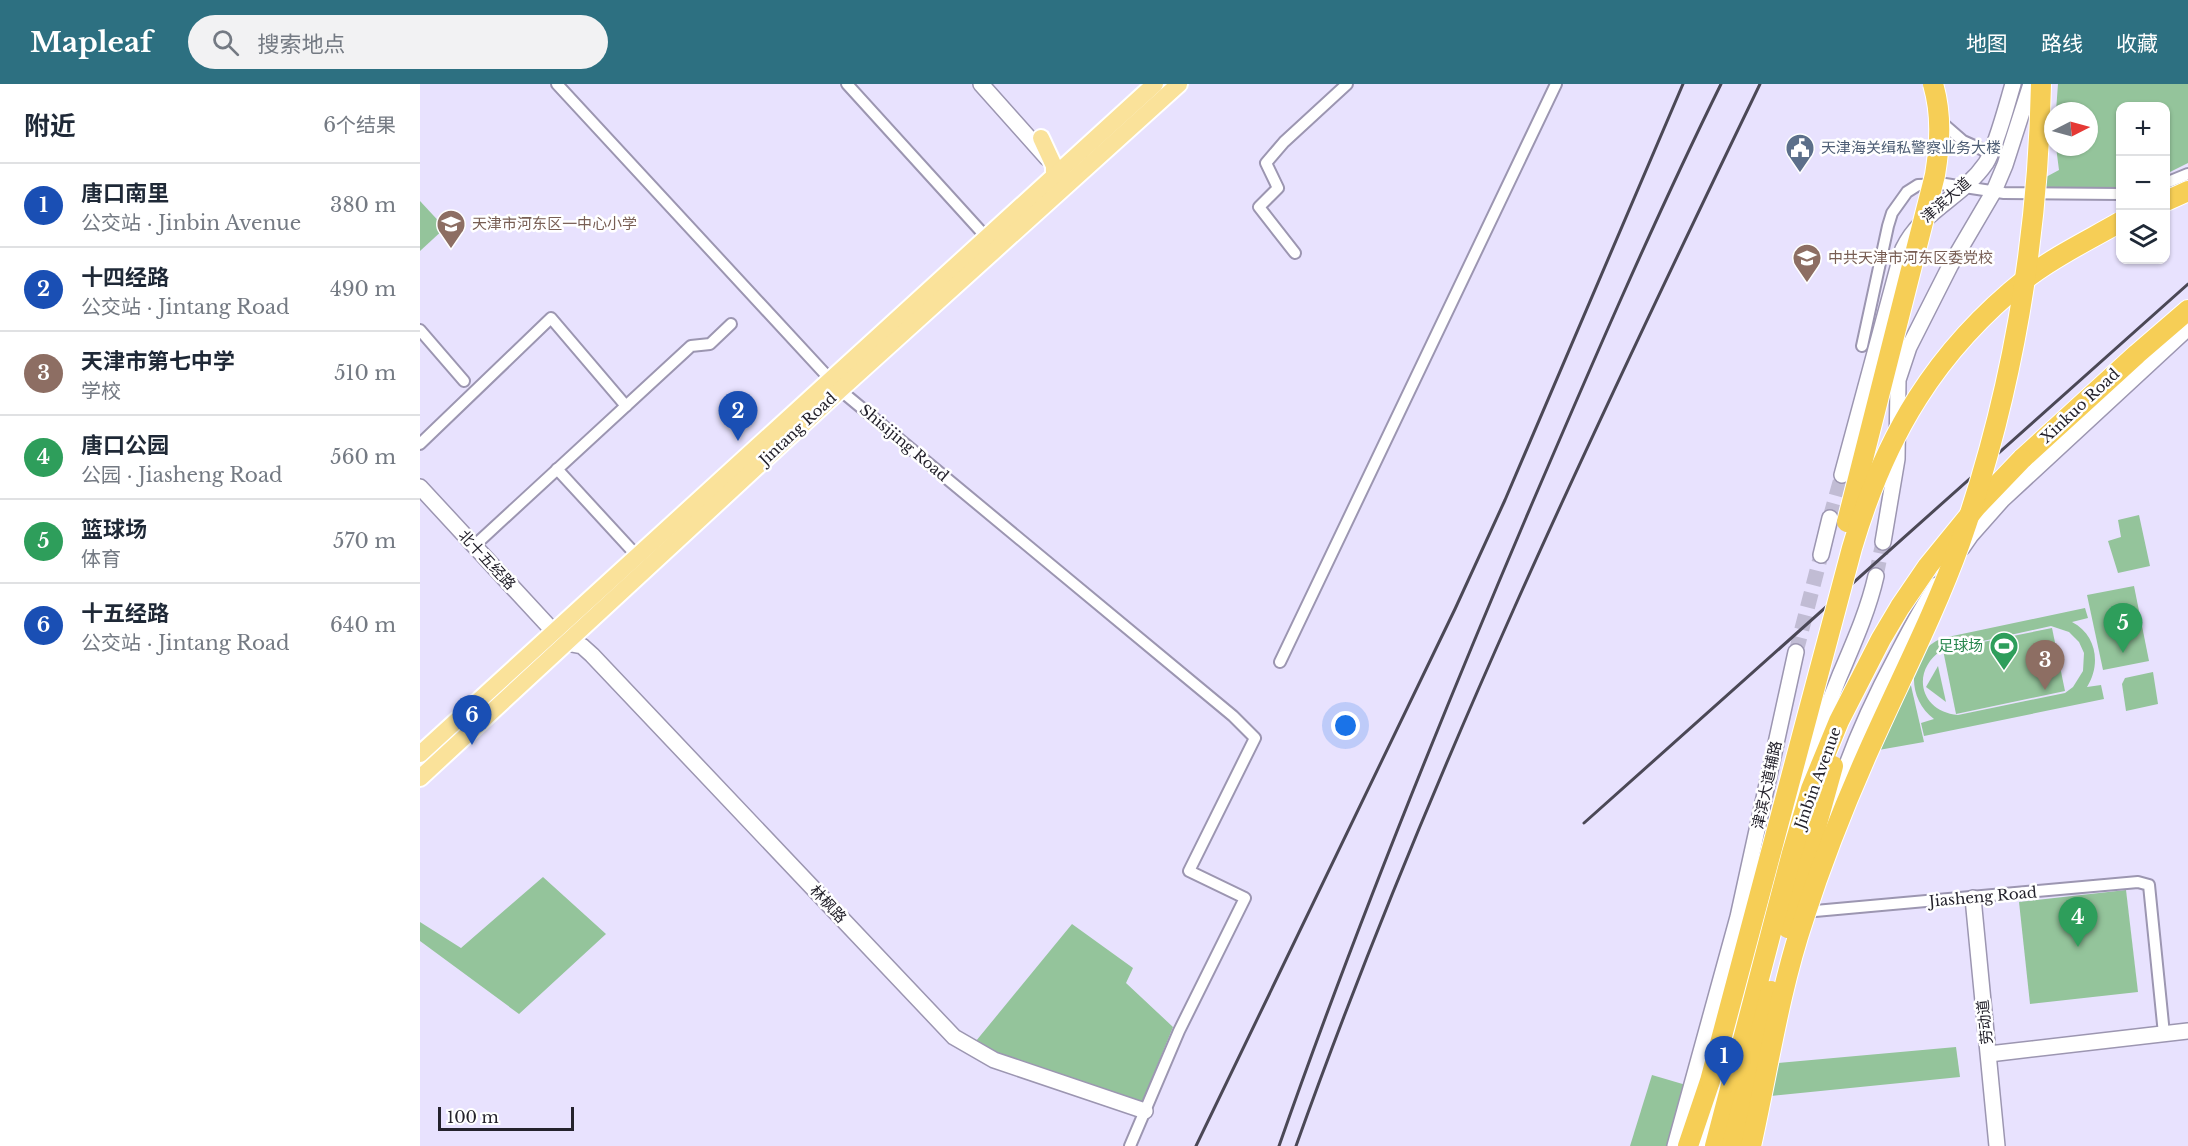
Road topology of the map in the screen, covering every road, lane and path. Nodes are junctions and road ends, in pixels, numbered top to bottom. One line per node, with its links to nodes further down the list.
1 (557, 84): 34 (street, Shisijing Road)
2 (847, 84): 26 (street)
3 (981, 84): 14 (street)
4 (993, 84): 14 (street)
5 (1155, 84): 16 (main road, Jintang Road)
6 (1179, 84): 16 (main road, Jintang Road)
7 (1347, 84): 27 (street)
8 (1556, 84): 50 (street)
9 (1933, 84): 52 (highway, bridge)
10 (2013, 84): 15 (street, 津滨大道)
11 (2031, 84): 20 (street)
12 (2041, 84): 70 (highway, bridge)
13 (1929, 108): 15 (street)
14 (1038, 141): 16 (main road); 23 (street)
15 (1990, 153): 19 (street, 津滨大道)
16 (1063, 173): 23 (main road, Jintang Road)
17 (2188, 174): 18 (street)
18 (2170, 181)
19 (1964, 187): 20 (street); 32 (street); 39 (street, 津滨大道)
20 (1994, 191): 22 (street); 42 (street)
21 (2188, 191): 24 (highway)
22 (2116, 194)
23 (1041, 199): 26 (main road, Jintang Road); 34 (main road, Jintang Road)
24 (2170, 199)
25 (2116, 225): 52 (highway, bridge)
26 (987, 238): 34 (main road, Jintang Road)
27 (1294, 253)
28 (2188, 310): 37 (highway, Xinkuo Road)
29 (731, 324): 35 (street)
30 (2188, 328): 55 (street)
31 (420, 330): 33 (street)
32 (1862, 346)
33 (464, 381)
34 (836, 385): 45 (main road, Jintang Road); 47 (main road, Jintang Road); 62 (street, Shisijing Road)
35 (626, 406): 36 (street); 38 (street)
36 (420, 444)
37 (2022, 459): 49 (highway, Jinbin Avenue, bridge)
38 (557, 470): 43 (street); 45 (street)
39 (1842, 475)
40 (420, 487): 43 (street, 北十五经路)
41 (1830, 518): 44 (street)
42 (1882, 542)
43 (474, 546): 47 (street, 北十五经路)
44 (1821, 555)
45 (638, 556): 47 (main road, Jintang Road)
46 (1876, 576): 52 (street, Jinbin Avenue)
47 (560, 638): 51 (main road, Jintang Road); 53 (main road, Jintang Road); 62 (street, 林枫路)
48 (1796, 652): 57 (street, 津滨大道辅路)
49 (1871, 659): 68 (highway, Jinbin Avenue, bridge); 69 (highway, bridge)
50 (1280, 662)
51 (420, 754)
52 (1796, 777): 56 (street); 61 (highway, Jinbin Avenue, bridge)
53 (420, 778)
54 (1973, 898): 55 (street, Jiasheng Road); 59 (street, Jiasheng Road); 60 (street, 劳动道)
55 (1809, 912): 56 (street, Jiasheng Road); 71 (street)
56 (1761, 916): 57 (street, Jiasheng Road); 67 (street)
57 (1738, 918): 64 (street, 津滨大道辅路)
58 (2188, 1031): 59 (street)
59 (2163, 1034): 60 (street)
60 (1989, 1054): 72 (street, 劳动道)
61 (1710, 1081): 65 (highway); 66 (highway, Jinbin Avenue)
62 (1145, 1111): 63 (street)
63 (1130, 1146)
64 (1674, 1146)
65 (1688, 1146)
66 (1695, 1146)
67 (1701, 1146)
68 (1715, 1146)
69 (1732, 1146)
70 (1751, 1146)
71 (1757, 1146)
72 (1997, 1146)

